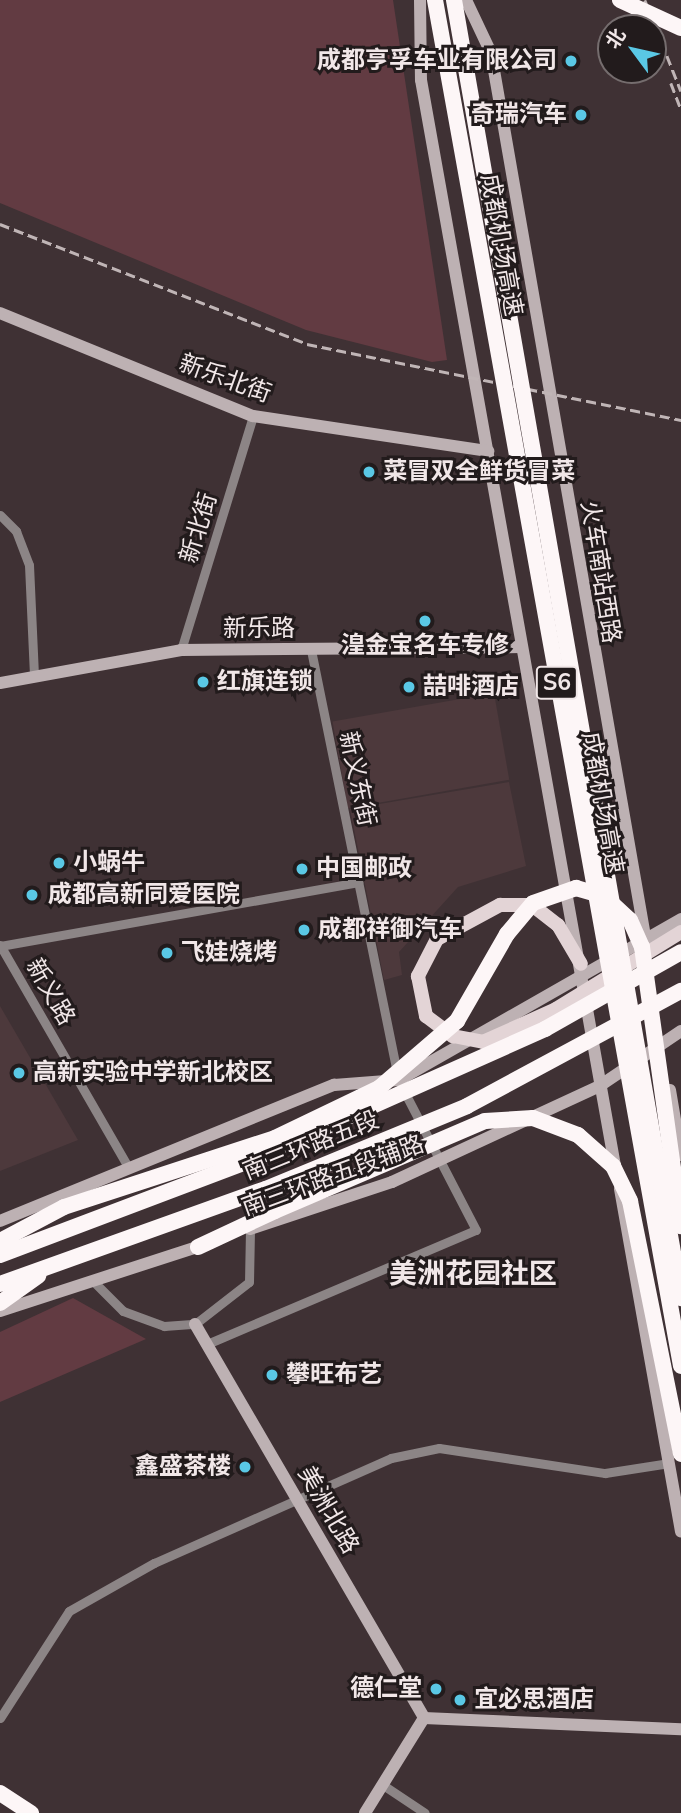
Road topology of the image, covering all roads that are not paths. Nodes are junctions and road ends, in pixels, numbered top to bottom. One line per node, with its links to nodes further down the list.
1 (435, 0): 48 (highway, 成都机场高速 / S6, bridge)
2 (446, 0): 5 (main road); 6 (main road)
3 (620, 0): 8 (highway, bridge)
4 (644, 0): 7 (highway)
5 (462, 2): 21 (main road, 火车南站西路); 43 (highway, 成都机场高速 / S6, bridge)
6 (421, 6): 11 (main road)
7 (681, 17)
8 (681, 28)
9 (0, 313): 10 (main road, 新乐北街)
10 (253, 416): 11 (main road, 新乐北街); 14 (street, 新北街)
11 (488, 451): 13 (main road)
12 (0, 515): 16 (street)
13 (521, 648): 15 (main road, 新乐路); 24 (main road)
14 (181, 650): 15 (main road, 新乐路); 16 (main road, 新乐路)
15 (311, 650): 18 (street, 新义东街)
16 (34, 676): 17 (main road, 新乐路)
17 (0, 682)
18 (358, 882): 22 (street); 28 (street, 新义东街)
19 (681, 919): 21 (main road)
20 (681, 932): 24 (main road, bridge)
21 (646, 940): 24 (main road); 27 (main road, 火车南站西路)
22 (0, 945): 33 (street, 新义路)
23 (681, 952): 39 (highway, 南三环路五段, bridge)
24 (582, 972): 28 (main road); 29 (main road)
25 (681, 991): 40 (highway, 南三环路五段, bridge)
26 (681, 1031): 27 (main road, 南三环路五段辅路)
27 (662, 1041): 29 (main road, 南三环路五段辅路); 30 (main road, 火车南站西路)
28 (399, 1080): 32 (street, 新义东街); 33 (main road)
29 (598, 1087): 32 (main road, 南三环路五段辅路); 49 (main road)
30 (678, 1123): 31 (main road, 火车南站西路)
31 (681, 1155)
32 (442, 1158): 36 (main road, 南三环路五段辅路); 47 (street, 新义东街)
33 (129, 1168): 34 (main road)
34 (0, 1221)
35 (681, 1226): 37 (highway, bridge)
36 (250, 1229): 38 (main road, 南三环路五段辅路); 46 (street)
37 (0, 1241)
38 (198, 1247): 41 (main road, 南三环路五段辅路); 49 (highway, bridge)
39 (0, 1255)
40 (54, 1264): 42 (highway, 南三环路五段); 44 (highway)
41 (94, 1282): 45 (main road, 南三环路五段辅路); 46 (street)
42 (0, 1284)
43 (681, 1298)
44 (0, 1303)
45 (0, 1311)
46 (195, 1324): 47 (main road, 美洲北路)
47 (207, 1344): 50 (main road, 美洲北路)
48 (681, 1366)
49 (675, 1458): 50 (street); 51 (main road)
50 (298, 1501): 52 (street); 53 (main road, 美洲北路)
51 (681, 1532)
52 (0, 1717)
53 (424, 1718): 54 (main road); 55 (main road)
54 (681, 1729)
55 (383, 1785): 58 (main road); 59 (street)
56 (0, 1793): 57 (highway)
57 (31, 1813)
58 (365, 1813)
59 (425, 1813)

